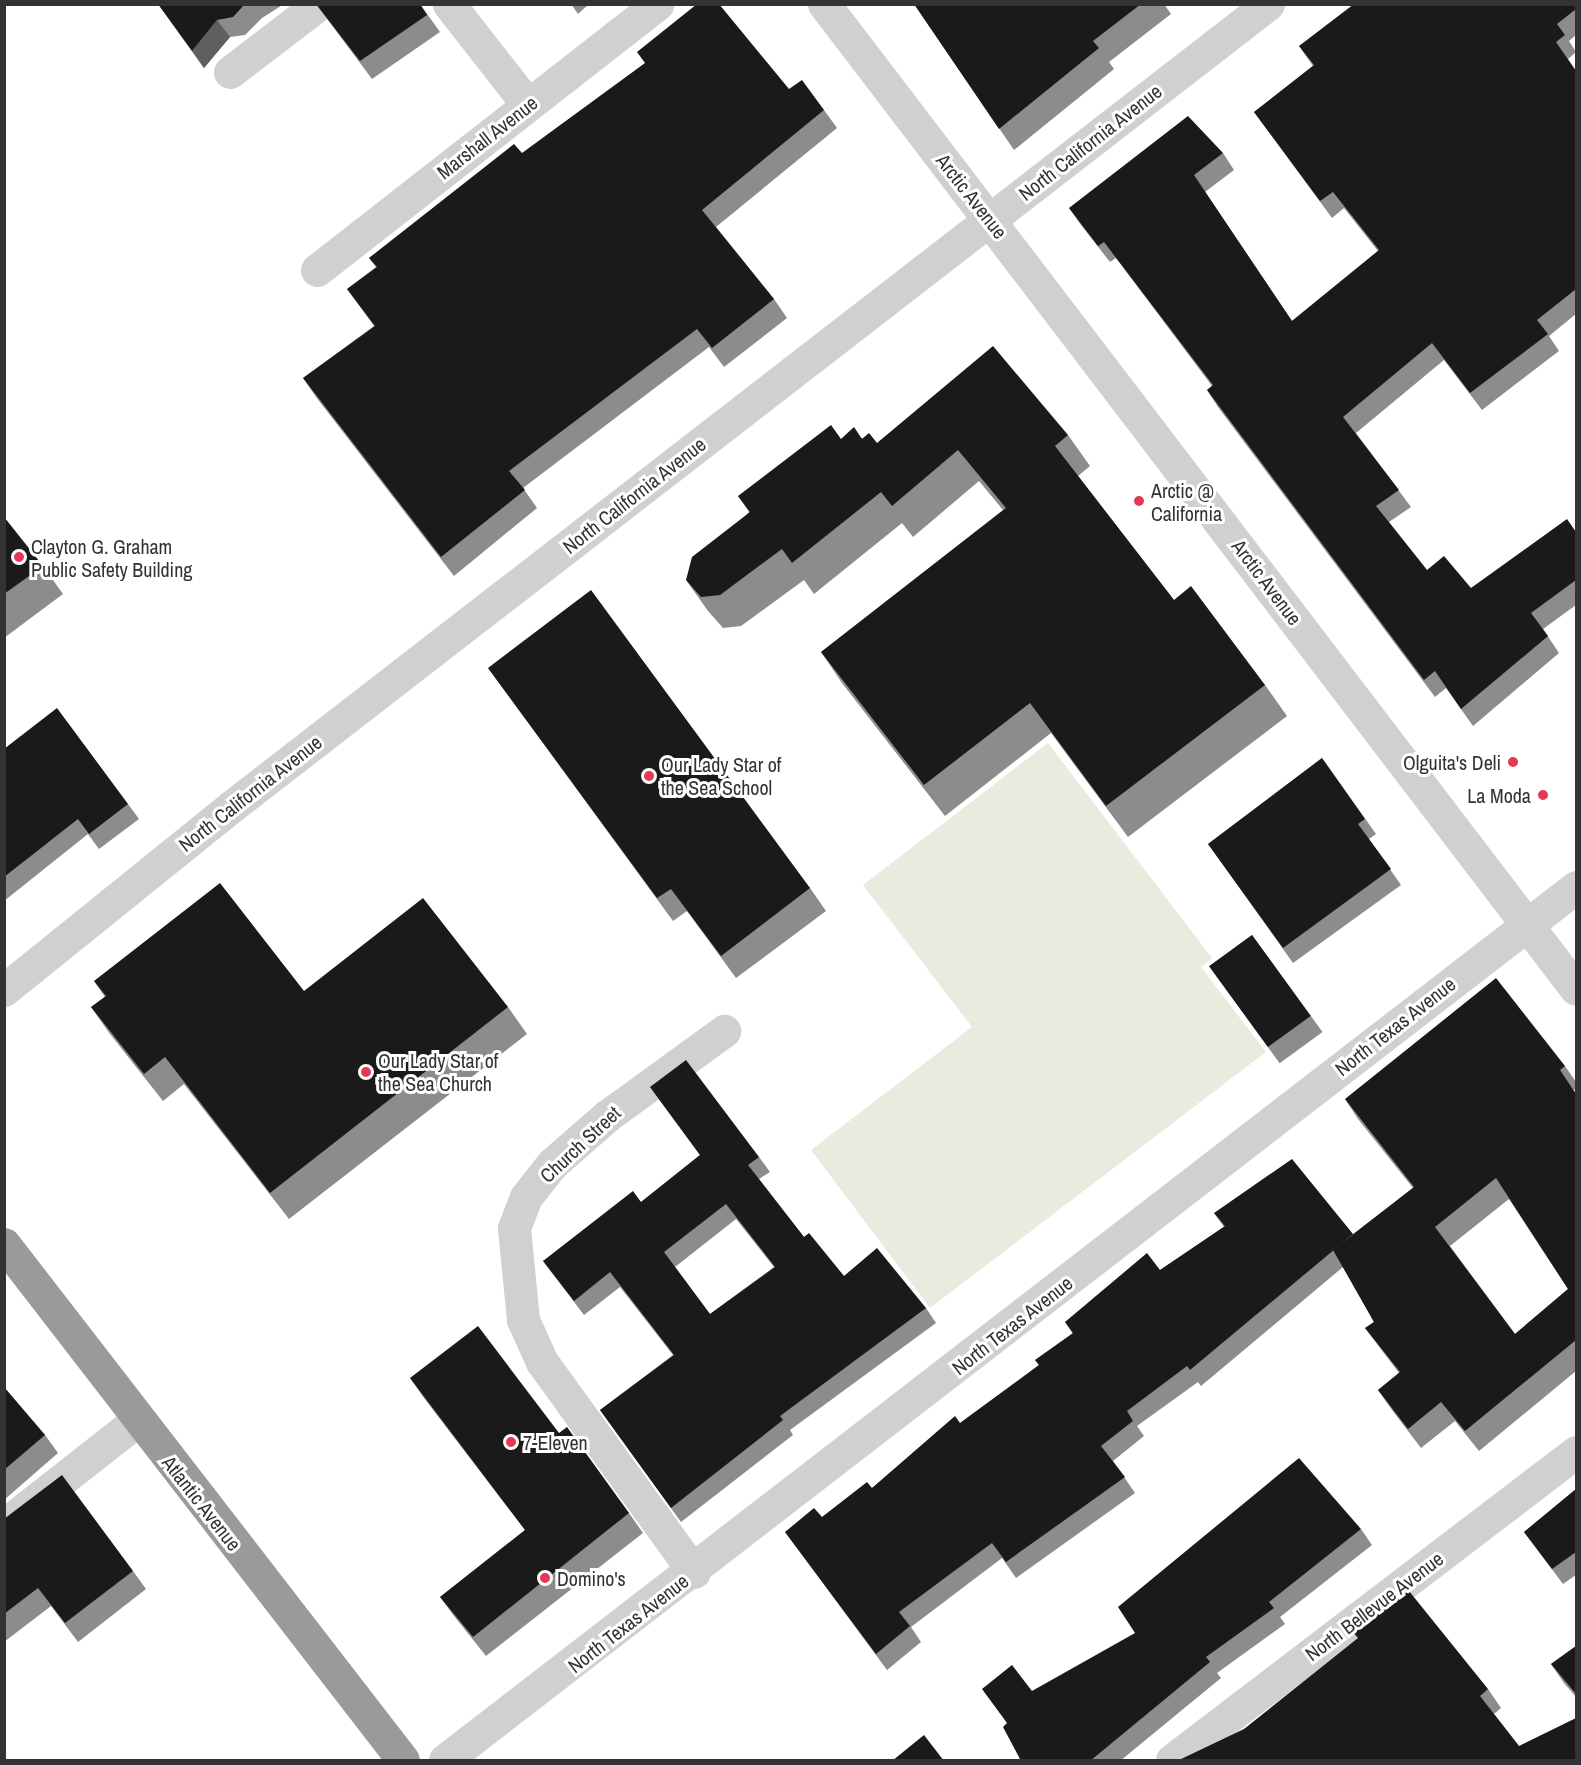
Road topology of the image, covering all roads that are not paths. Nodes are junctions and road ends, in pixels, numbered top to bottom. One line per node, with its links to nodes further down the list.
1 (319, 4): 6 (street)
2 (449, 4): 7 (street)
3 (658, 4): 7 (street, Marshall Avenue)
4 (824, 4): 8 (street, Arctic Avenue)
5 (1268, 4): 8 (street, North California Avenue)
6 (230, 72)
7 (528, 105): 9 (street, Marshall Avenue)
8 (990, 219): 11 (street, Arctic Avenue); 13 (street, North California Avenue)
9 (317, 270)
10 (1576, 887): 11 (street, North Texas Avenue)
11 (1527, 924): 12 (street, Arctic Avenue); 19 (street, North Texas Avenue)
12 (1576, 989)
13 (4, 990)
14 (724, 1031): 19 (street, Church Street)
15 (4, 1244): 16 (highway, Atlantic Avenue)
16 (138, 1420): 18 (street); 20 (highway, Atlantic Avenue)
17 (1576, 1452): 22 (street, North Bellevue Avenue)
18 (4, 1525)
19 (694, 1572): 21 (street, North Texas Avenue)
20 (403, 1761)
21 (446, 1761)
22 (1172, 1761)

